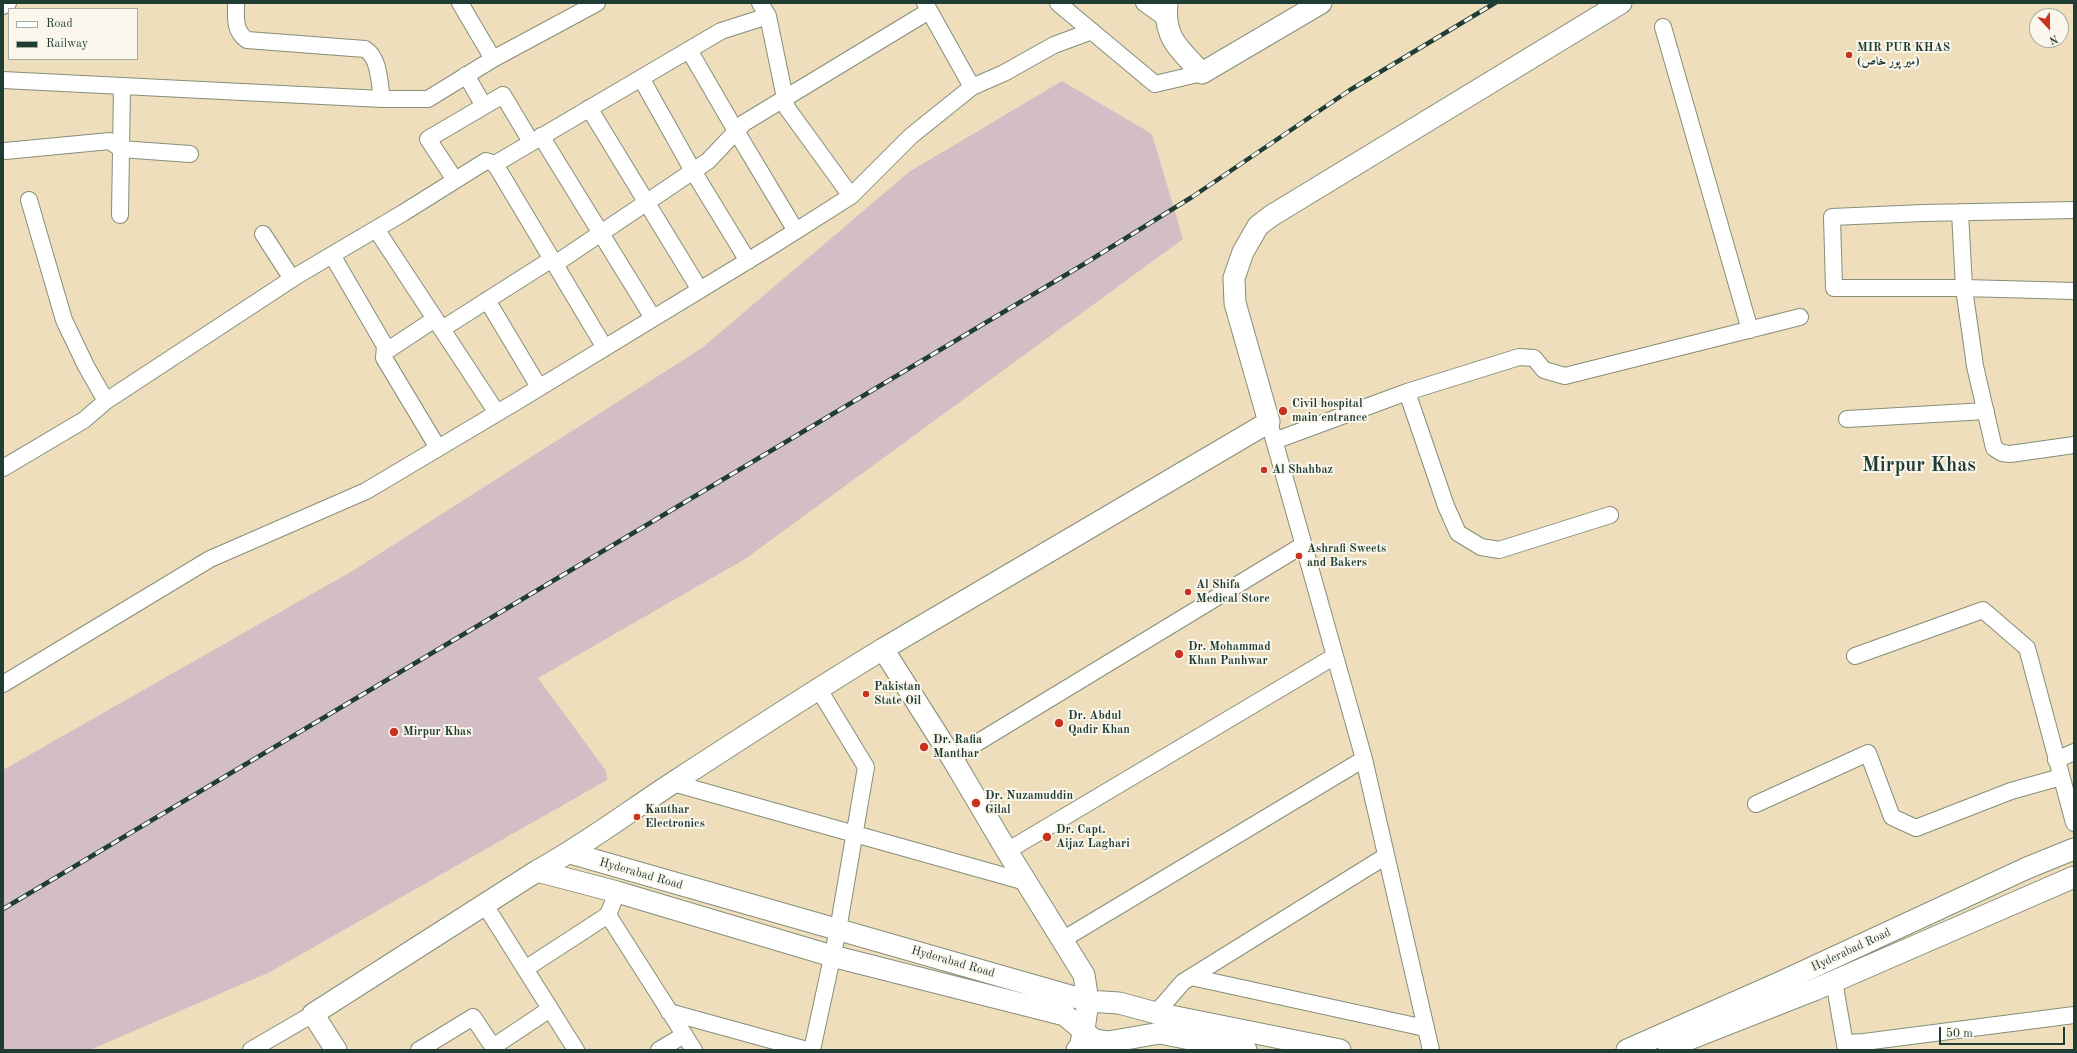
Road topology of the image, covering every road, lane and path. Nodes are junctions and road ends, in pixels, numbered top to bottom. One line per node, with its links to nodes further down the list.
1 (8, 3): 9 (street)
2 (236, 3): 23 (street)
3 (460, 3): 16 (street)
4 (597, 3): 16 (street)
5 (1058, 3): 14 (street)
6 (1144, 3): 12 (street)
7 (1321, 3): 17 (main road)
8 (1621, 3): 65 (main road)
9 (3, 6)
10 (927, 7): 22 (street); 24 (street)
11 (764, 10): 15 (street); 24 (street)
12 (1166, 11): 17 (main road)
13 (1663, 27): 56 (street)
14 (1092, 31): 17 (street); 22 (street)
15 (689, 50): 19 (street); 27 (street)
16 (493, 59): 18 (street)
17 (1202, 74)
18 (466, 75): 23 (street); 25 (street)
19 (641, 78): 26 (street); 33 (street)
20 (3, 80): 21 (street)
21 (122, 86): 23 (street); 29 (street)
22 (972, 87): 35 (street)
23 (382, 99)
24 (785, 99): 27 (street); 35 (street)
25 (484, 106): 28 (street); 34 (street)
26 (589, 108): 28 (street); 37 (street)
27 (736, 131): 33 (street); 42 (street)
28 (536, 139): 32 (street); 43 (street)
29 (121, 149): 30 (street); 31 (street); 40 (street)
30 (5, 151)
31 (190, 154)
32 (496, 164): 34 (street); 47 (street)
33 (693, 171): 37 (street); 46 (street)
34 (455, 180): 41 (street)
35 (851, 196): 42 (street)
36 (28, 200): 61 (street)
37 (647, 203): 43 (street); 50 (street)
38 (2074, 210): 39 (street)
39 (1960, 212): 49 (street); 49 (street)
40 (120, 215)
41 (376, 229): 45 (street); 55 (street)
42 (796, 231): 46 (street)
43 (600, 233): 47 (street); 54 (street)
44 (263, 234): 48 (street)
45 (332, 255): 48 (street); 58 (street)
46 (748, 261): 50 (street)
47 (553, 262): 52 (street); 57 (street)
48 (292, 279): 61 (street)
49 (1964, 288): 51 (street); 62 (street)
50 (700, 290): 54 (street)
51 (2074, 291)
52 (487, 300): 55 (street); 59 (street)
53 (1800, 317): 56 (street)
54 (653, 318): 57 (street)
55 (439, 324): 58 (street); 63 (street)
56 (1750, 330): 60 (street)
57 (605, 348): 59 (street)
58 (384, 352): 68 (street)
59 (539, 388): 63 (street)
60 (1407, 392): 66 (street); 70 (street)
61 (106, 401): 69 (street)
62 (1986, 411): 64 (street); 67 (street)
63 (497, 413): 68 (street)
64 (1847, 419)
65 (1269, 422): 66 (street); 72 (main road)
66 (1274, 441): 71 (street)
67 (2074, 444)
68 (438, 448): 75 (street)
69 (3, 468)
70 (1610, 516)
71 (1304, 545): 73 (street); 78 (street)
72 (883, 649): 76 (main road); 78 (main road)
73 (1335, 656): 79 (street); 87 (street)
74 (1855, 656): 80 (street)
75 (3, 684)
76 (818, 688): 82 (main road); 85 (street)
77 (2074, 752): 80 (street)
78 (952, 758): 87 (main road)
79 (1364, 759): 89 (street); 97 (street)
80 (2056, 760): 81 (street)
81 (2061, 777): 83 (street); 84 (street)
82 (673, 783): 85 (street); 88 (main road)
83 (1756, 804)
84 (2074, 822)
85 (854, 835): 92 (street); 96 (street)
86 (2074, 849): 127 (main road, Hyderabad Road)
87 (1007, 852): 92 (main road)
88 (570, 853): 90 (main road); 96 (main road, Hyderabad Road)
89 (1386, 856): 100 (street); 109 (street)
90 (537, 871): 93 (main road, Hyderabad Road); 94 (main road)
91 (2074, 877): 101 (main road)
92 (1026, 882): 97 (main road)
93 (617, 892): 95 (street); 98 (main road, Hyderabad Road)
94 (484, 905): 99 (street); 107 (main road)
95 (608, 915): 99 (street); 105 (street)
96 (838, 930): 98 (street); 102 (main road, Hyderabad Road)
97 (1062, 940): 102 (main road)
98 (832, 956): 110 (main road, Hyderabad Road); 122 (street)
99 (525, 969): 104 (street)
100 (1190, 976): 106 (street); 109 (street)
101 (1834, 981): 113 (street); 128 (main road)
102 (1088, 1001): 103 (main road, Hyderabad Road); 110 (main road)
103 (1125, 1006): 106 (main road, Hyderabad Road); 112 (main road)
104 (550, 1009): 114 (street); 118 (street)
105 (669, 1012): 111 (street); 121 (street)
106 (1156, 1013): 125 (main road, Hyderabad Road)
107 (313, 1014): 115 (street); 116 (main road)
108 (2074, 1015): 113 (street)
109 (1425, 1028): 126 (street)
110 (1084, 1030): 112 (main road, Hyderabad Road); 123 (main road)
111 (684, 1035): 119 (street); 120 (street)
112 (1116, 1045): 124 (main road, Hyderabad Road)
113 (1846, 1046)
114 (494, 1049): 117 (street)
115 (251, 1050)
116 (336, 1050)
117 (419, 1050)
118 (576, 1050)
119 (659, 1050)
120 (694, 1050)
121 (807, 1050)
122 (812, 1050)
123 (1077, 1050)
124 (1246, 1050)
125 (1340, 1050)
126 (1431, 1050)
127 (1627, 1050)
128 (1661, 1050)

